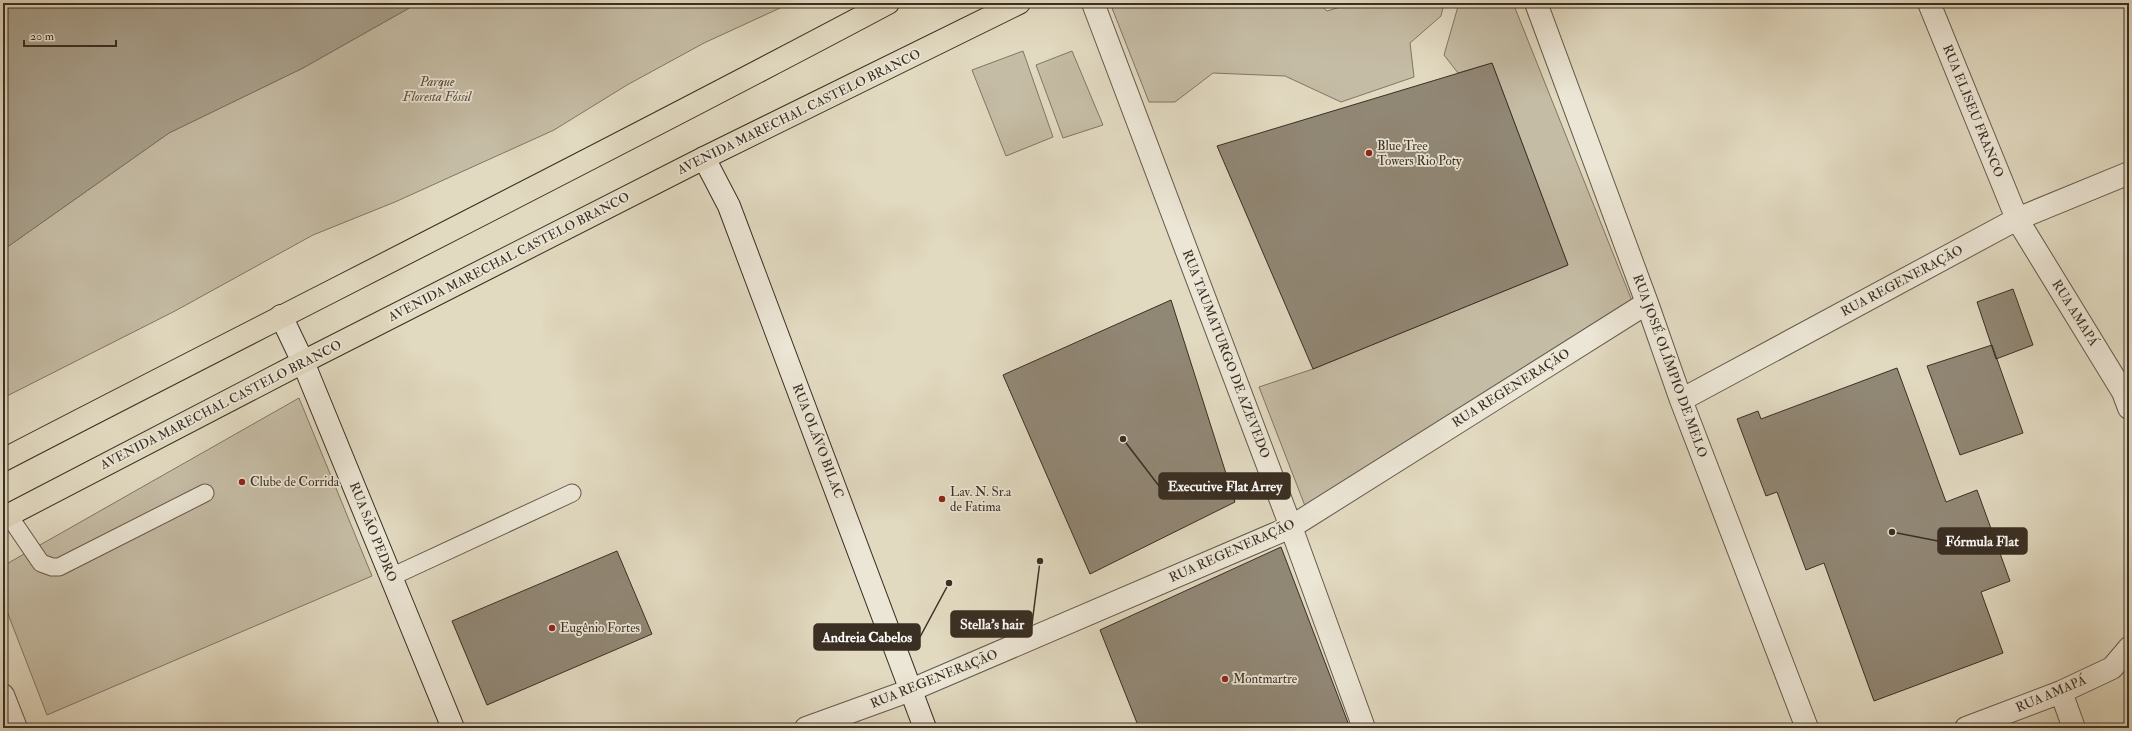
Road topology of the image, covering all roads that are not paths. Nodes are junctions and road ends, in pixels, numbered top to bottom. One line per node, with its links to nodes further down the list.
1 (888, 3): 10 (main road)
2 (1019, 3): 6 (main road, AVENIDA MARECHAL CASTELO BRANCO)
3 (1093, 3): 18 (street, RUA TAUMATURGO DE AZEVEDO)
4 (1536, 3): 9 (street, RUA JOSÉ OLÍMPIO DE MELO)
5 (1929, 3): 8 (street, RUA ELISEU FRANCO)
6 (704, 158): 11 (main road, AVENIDA MARECHAL CASTELO BRANCO); 21 (street, RUA OLÁVO BILAC)
7 (2129, 173): 8 (street, RUA REGENERAÇÃO)
8 (2017, 219): 12 (street, RUA REGENERAÇÃO); 13 (street, RUA AMAPÁ)
9 (1647, 303): 12 (street, RUA JOSÉ OLÍMPIO DE MELO); 18 (street, RUA REGENERAÇÃO)
10 (282, 316): 11 (street, RUA SÃO PEDRO); 14 (main road)
11 (304, 362): 17 (main road, AVENIDA MARECHAL CASTELO BRANCO); 19 (street, RUA SÃO PEDRO)
12 (1681, 400): 29 (street, RUA JOSÉ OLÍMPIO DE MELO)
13 (2129, 408)
14 (3, 460)
15 (205, 493): 17 (lane)
16 (572, 493): 19 (lane)
17 (6, 517)
18 (1291, 527): 21 (street, RUA REGENERAÇÃO); 28 (street, RUA TAUMATURGO DE AZEVEDO)
19 (391, 577): 25 (street, RUA SÃO PEDRO)
20 (2129, 648): 22 (street, RUA AMAPÁ)
21 (911, 690): 26 (street, RUA REGENERAÇÃO); 27 (street, RUA OLÁVO BILAC)
22 (2061, 692): 30 (street, RUA AMAPÁ); 31 (street)
23 (3, 695): 24 (street)
24 (16, 728)
25 (453, 728)
26 (806, 728)
27 (925, 728)
28 (1364, 728)
29 (1807, 728)
30 (1966, 728)
31 (2074, 728)

